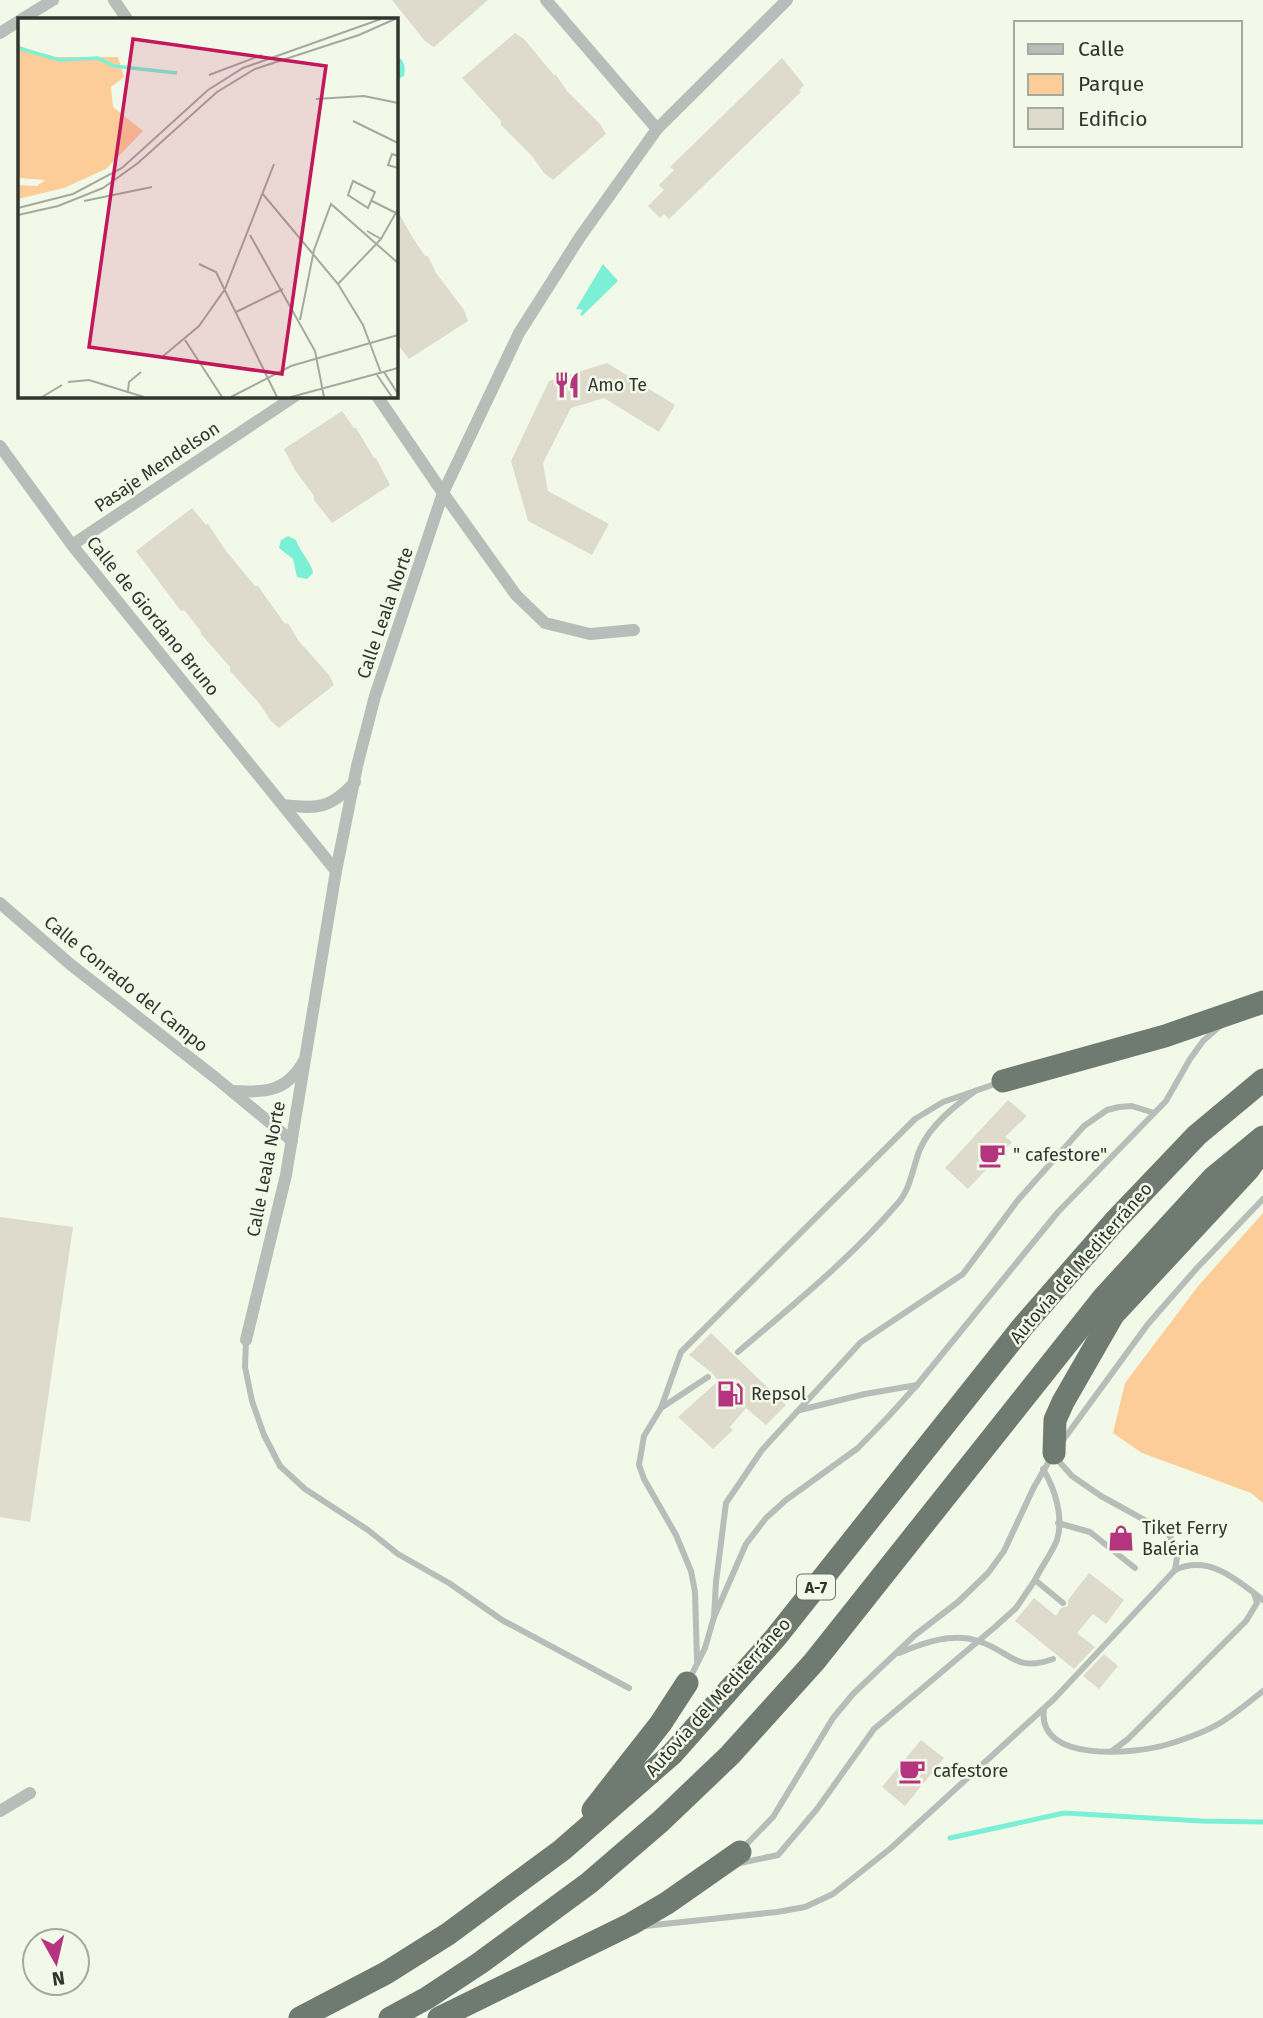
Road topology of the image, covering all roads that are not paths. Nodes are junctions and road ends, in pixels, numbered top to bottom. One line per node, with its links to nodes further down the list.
1 (53, 0): 5 (street)
2 (114, 0): 6 (street)
3 (546, 0): 9 (street)
4 (787, 0): 9 (street, Calle Leala Norte)
5 (24, 18)
6 (126, 18)
7 (18, 22): 8 (street)
8 (0, 33)
9 (657, 129): 13 (street, Calle Leala Norte)
10 (294, 397): 14 (street, Pasaje Mendelson)
11 (378, 397): 13 (street)
12 (0, 446): 14 (street, Calle de Giordano Bruno)
13 (443, 493): 15 (street); 16 (street, Calle Leala Norte)
14 (72, 545): 17 (street, Calle de Giordano Bruno)
15 (634, 630)
16 (355, 781): 17 (street); 18 (street, Calle Leala Norte)
17 (283, 805): 18 (street, Calle de Giordano Bruno)
18 (336, 871): 21 (street, Calle Leala Norte)
19 (0, 903): 25 (street, Calle Conrado del Campo)
20 (1255, 1005): 23 (highway); 26 (lane)
21 (305, 1057): 25 (street); 28 (street, Calle Leala Norte)
22 (1263, 1080): 56 (highway, Autovía del Mediterráneo / A-7)
23 (1003, 1081): 24 (lane)
24 (977, 1090): 32 (lane); 35 (lane)
25 (232, 1091): 28 (street, Calle Conrado del Campo)
26 (1154, 1113): 34 (lane); 36 (lane)
27 (1263, 1136): 61 (highway, A-7)
28 (292, 1141): 31 (street, Calle Leala Norte)
29 (1263, 1149): 37 (highway)
30 (1263, 1199): 37 (lane)
31 (246, 1340): 50 (lane)
32 (738, 1352)
33 (708, 1377): 35 (lane)
34 (917, 1385): 36 (lane); 45 (lane)
35 (661, 1408): 49 (lane)
36 (800, 1410): 45 (lane)
37 (1049, 1461): 38 (lane); 40 (lane); 47 (lane)
38 (1058, 1523): 39 (lane); 41 (lane)
39 (1135, 1568)
40 (1175, 1570): 42 (lane); 52 (lane)
41 (1035, 1580): 44 (lane); 46 (lane)
42 (1254, 1593): 43 (lane); 53 (lane)
43 (1263, 1600)
44 (1063, 1603)
45 (714, 1617): 49 (lane)
46 (978, 1641): 47 (lane); 48 (lane); 58 (lane)
47 (891, 1657): 57 (lane)
48 (1053, 1659)
49 (692, 1673): 56 (highway)
50 (629, 1688)
51 (1263, 1691): 53 (lane)
52 (1045, 1708): 53 (lane); 59 (lane)
53 (1112, 1751)
54 (30, 1793): 55 (street)
55 (0, 1811)
56 (562, 1850): 60 (highway, Autovía del Mediterráneo / A-7)
57 (740, 1852): 58 (highway)
58 (711, 1873): 59 (highway)
59 (611, 1934): 62 (highway)
60 (300, 2018)
61 (390, 2018)
62 (439, 2018)

